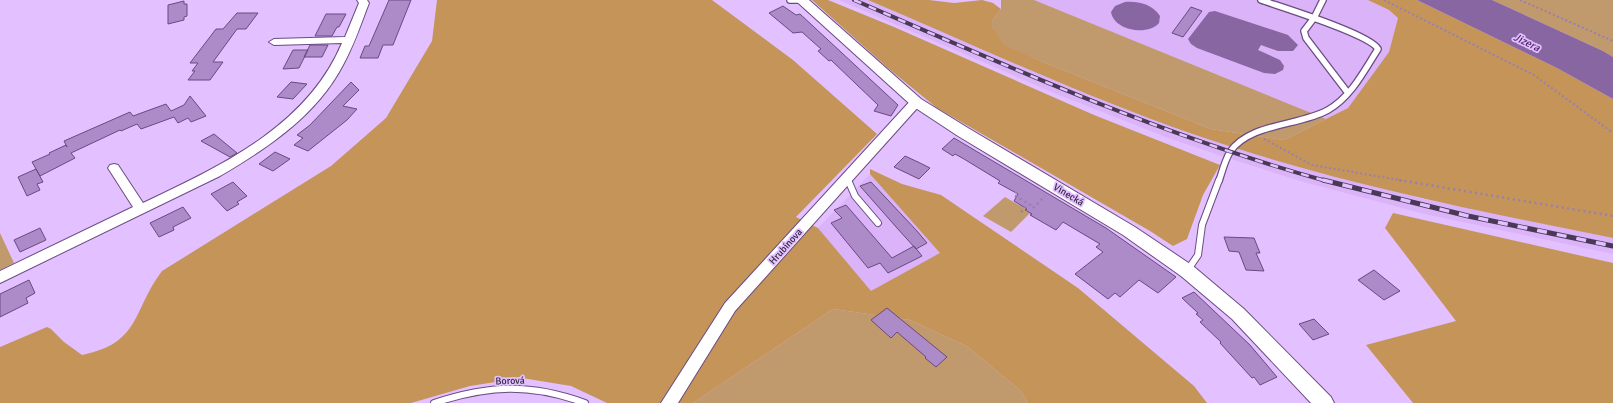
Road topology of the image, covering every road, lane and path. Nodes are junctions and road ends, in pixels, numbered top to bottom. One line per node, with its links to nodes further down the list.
1 (362, 0): 9 (street)
2 (790, 0): 3 (lane)
3 (801, 0): 13 (street, Vinecká)
4 (1261, 0): 8 (lane)
5 (1322, 0): 8 (lane)
6 (1384, 0): 14 (path)
7 (1520, 0): 10 (path)
8 (1314, 18): 12 (lane); 12 (lane)
9 (348, 40): 11 (street); 21 (street)
10 (1613, 41)
11 (274, 42)
12 (1348, 93): 15 (lane)
13 (916, 102): 17 (street, Hrubínova); 25 (street, Vinecká)
14 (1613, 133)
15 (1253, 134): 23 (path); 25 (lane)
16 (114, 168): 21 (street)
17 (847, 177): 24 (lane); 29 (street, Hrubínova)
18 (1017, 192): 19 (path)
19 (1029, 204): 20 (path); 22 (path)
20 (1034, 206)
21 (141, 210): 26 (street)
22 (1021, 212)
23 (1613, 216)
24 (878, 223)
25 (1187, 270): 30 (street, Vinecká)
26 (0, 277)
27 (434, 403): 28 (lane, Borová)
28 (585, 403)
29 (669, 403)
30 (1324, 403)

